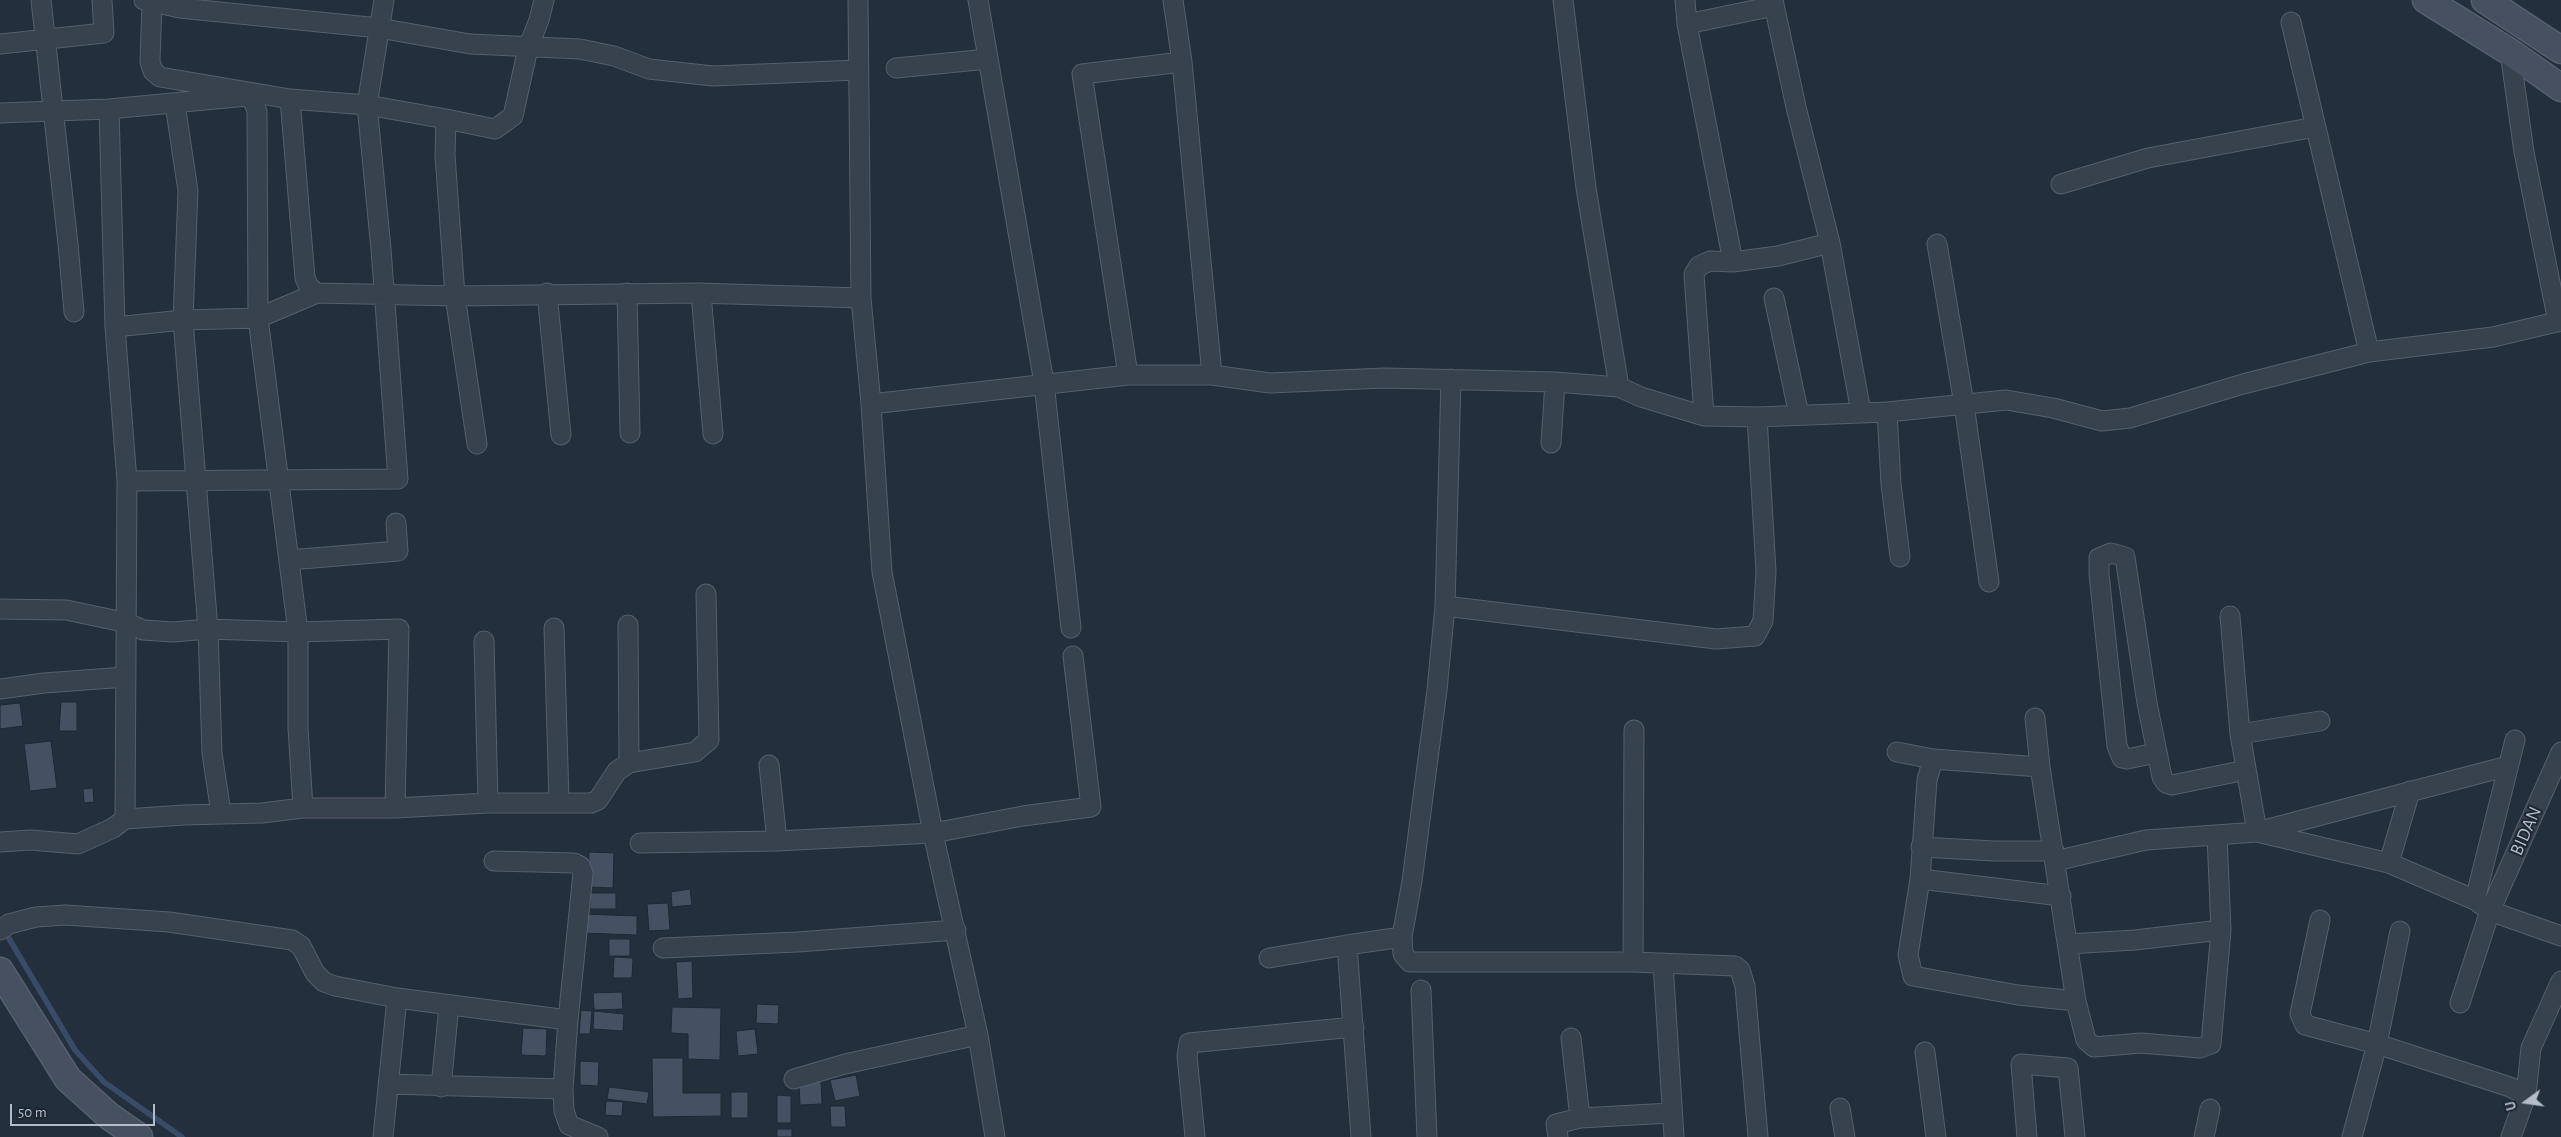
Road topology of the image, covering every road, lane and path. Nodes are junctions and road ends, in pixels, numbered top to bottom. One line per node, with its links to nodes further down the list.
1 (40, 0): 17 (street)
2 (102, 0): 17 (street)
3 (384, 0): 16 (street)
4 (544, 0): 19 (street)
5 (858, 0): 25 (street)
6 (978, 0): 22 (street)
7 (1174, 0): 23 (street)
8 (1563, 0): 58 (street)
9 (1685, 0): 15 (street)
10 (2426, 0): 21 (main road)
11 (2485, 0): 20 (main road)
12 (148, 1): 16 (street); 27 (street)
13 (1774, 3): 15 (street); 36 (street)
14 (2291, 22): 34 (street)
15 (1687, 24): 38 (street)
16 (379, 28): 19 (street); 29 (street)
17 (45, 40): 18 (street); 31 (street)
18 (0, 44)
19 (528, 48): 25 (street); 33 (street)
20 (2561, 50)
21 (2510, 52): 26 (main road); 50 (street)
22 (988, 59): 24 (street); 57 (street)
23 (1182, 62): 53 (street); 54 (street)
24 (896, 68)
25 (858, 70): 45 (street)
26 (2561, 88)
27 (290, 99): 29 (street); 39 (street)
28 (175, 104): 30 (street); 48 (street); 49 (street)
29 (367, 105): 33 (street); 43 (street)
30 (109, 109): 31 (street); 51 (street)
31 (52, 111): 32 (street); 47 (street)
32 (0, 113)
33 (446, 119): 44 (street)
34 (2315, 127): 35 (street); 52 (street)
35 (2061, 184)
36 (1830, 242): 38 (street); 61 (street)
37 (1937, 244): 60 (street)
38 (1734, 262): 64 (street)
39 (318, 293): 43 (street); 48 (street)
40 (547, 293): 41 (street); 44 (street); 68 (street)
41 (627, 293): 42 (street); 66 (street)
42 (701, 293): 45 (street); 67 (street)
43 (385, 296): 44 (street); 71 (street)
44 (455, 296): 70 (street)
45 (861, 298): 59 (street)
46 (1774, 298): 63 (street)
47 (74, 312)
48 (258, 318): 49 (street); 71 (street)
49 (183, 320): 51 (street); 72 (street)
50 (2559, 321): 52 (street)
51 (115, 327): 73 (street)
52 (2369, 352): 60 (street)
53 (1128, 375): 54 (street); 57 (street)
54 (1212, 375): 55 (street)
55 (1451, 379): 56 (street); 79 (street)
56 (1555, 382): 58 (street); 69 (street)
57 (1044, 383): 59 (street); 85 (street)
58 (1619, 387): 64 (street)
59 (871, 404): 114 (street)
60 (1964, 404): 62 (street); 77 (street)
61 (1861, 412): 62 (street); 63 (street)
62 (1887, 412): 75 (street)
63 (1799, 415): 65 (street)
64 (1704, 416): 65 (street)
65 (1757, 417): 79 (street)
66 (630, 433)
67 (713, 434)
68 (561, 435)
69 (1551, 442)
70 (477, 444)
71 (279, 479): 72 (street); 76 (street)
72 (197, 480): 73 (street); 86 (street)
73 (127, 481): 82 (street)
74 (396, 523): 76 (street)
75 (1900, 557)
76 (289, 560): 87 (street)
77 (1989, 582)
78 (706, 594): 101 (street)
79 (1445, 606): 133 (street)
80 (0, 609): 82 (street)
81 (2230, 616): 95 (street)
82 (128, 623): 86 (street); 90 (street)
83 (628, 625): 101 (street)
84 (554, 628): 107 (street)
85 (1071, 628)
86 (208, 629): 87 (street); 111 (street)
87 (298, 632): 109 (street); 110 (street)
88 (484, 641): 108 (street)
89 (1073, 656): 114 (street)
90 (126, 678): 91 (street); 112 (street)
91 (0, 689)
92 (2035, 718): 104 (street)
93 (2320, 721): 95 (street)
94 (1634, 730): 138 (street)
95 (2240, 734): 105 (street)
96 (2515, 740): 103 (street)
97 (1897, 752): 100 (street)
98 (2561, 752): 126 (street, BIDAN)
99 (2156, 753): 99 (street); 105 (street)
100 (1933, 758): 104 (street); 119 (street)
101 (629, 763): 107 (street)
102 (769, 765): 116 (street)
103 (2508, 766): 106 (street); 125 (street)
104 (2040, 767): 120 (street)
105 (2246, 770): 113 (street)
106 (2410, 791): 113 (street); 122 (street)
107 (559, 802): 108 (street)
108 (488, 803): 110 (street)
109 (303, 808): 110 (street); 111 (street)
110 (395, 808)
111 (222, 813): 112 (street)
112 (125, 820): 117 (street)
113 (2258, 832): 115 (street); 122 (street)
114 (934, 833): 116 (street); 129 (street)
115 (2217, 835): 120 (street); 130 (street)
116 (778, 841): 118 (street)
117 (0, 842)
118 (640, 843)
119 (1921, 846): 120 (street); 123 (street)
120 (2055, 856): 124 (street)
121 (494, 861): 147 (street)
122 (2389, 863): 125 (street)
123 (1920, 879): 124 (street); 144 (street)
124 (2060, 896): 134 (street)
125 (2474, 900): 126 (street)
126 (2490, 911): 132 (street); 145 (street, BIDAN)
127 (2320, 920): 151 (street)
128 (4, 927): 143 (street)
129 (956, 930): 136 (street); 149 (street)
130 (2220, 930): 134 (street); 144 (street)
131 (2400, 931): 151 (street)
132 (2561, 936)
133 (1402, 937): 135 (street); 138 (street)
134 (2068, 944): 144 (street)
135 (1347, 945): 137 (street); 148 (street)
136 (664, 948)
137 (1269, 958)
138 (1634, 962): 139 (street)
139 (1663, 963): 160 (street); 171 (street)
140 (0, 971): 162 (main road)
141 (2561, 981): 157 (street)
142 (1421, 990): 168 (street)
143 (396, 998): 146 (street); 154 (street)
144 (2076, 1002)
145 (2460, 1003)
146 (449, 1005): 147 (street); 155 (street)
147 (568, 1020): 156 (street)
148 (1354, 1027): 166 (street); 167 (street)
149 (978, 1035): 153 (street); 165 (street)
150 (1571, 1038): 161 (street)
151 (2377, 1044): 157 (street); 177 (street)
152 (1925, 1052): 173 (street)
153 (794, 1079)
154 (388, 1084): 155 (street); 163 (street)
155 (441, 1087): 156 (street)
156 (563, 1089): 164 (street)
157 (2526, 1095): 178 (street)
158 (1840, 1108): 172 (street)
159 (2210, 1110): 176 (street)
160 (1671, 1113): 161 (street); 170 (street)
161 (1580, 1118): 169 (street)
162 (139, 1137)
163 (383, 1137)
164 (598, 1137)
165 (995, 1137)
166 (1195, 1137)
167 (1361, 1137)
168 (1427, 1137)
169 (1558, 1137)
170 (1674, 1137)
171 (1758, 1137)
172 (1845, 1137)
173 (1936, 1137)
174 (2027, 1137): 175 (street)
175 (2075, 1137)
176 (2204, 1137)
177 (2352, 1137)
178 (2511, 1137)

